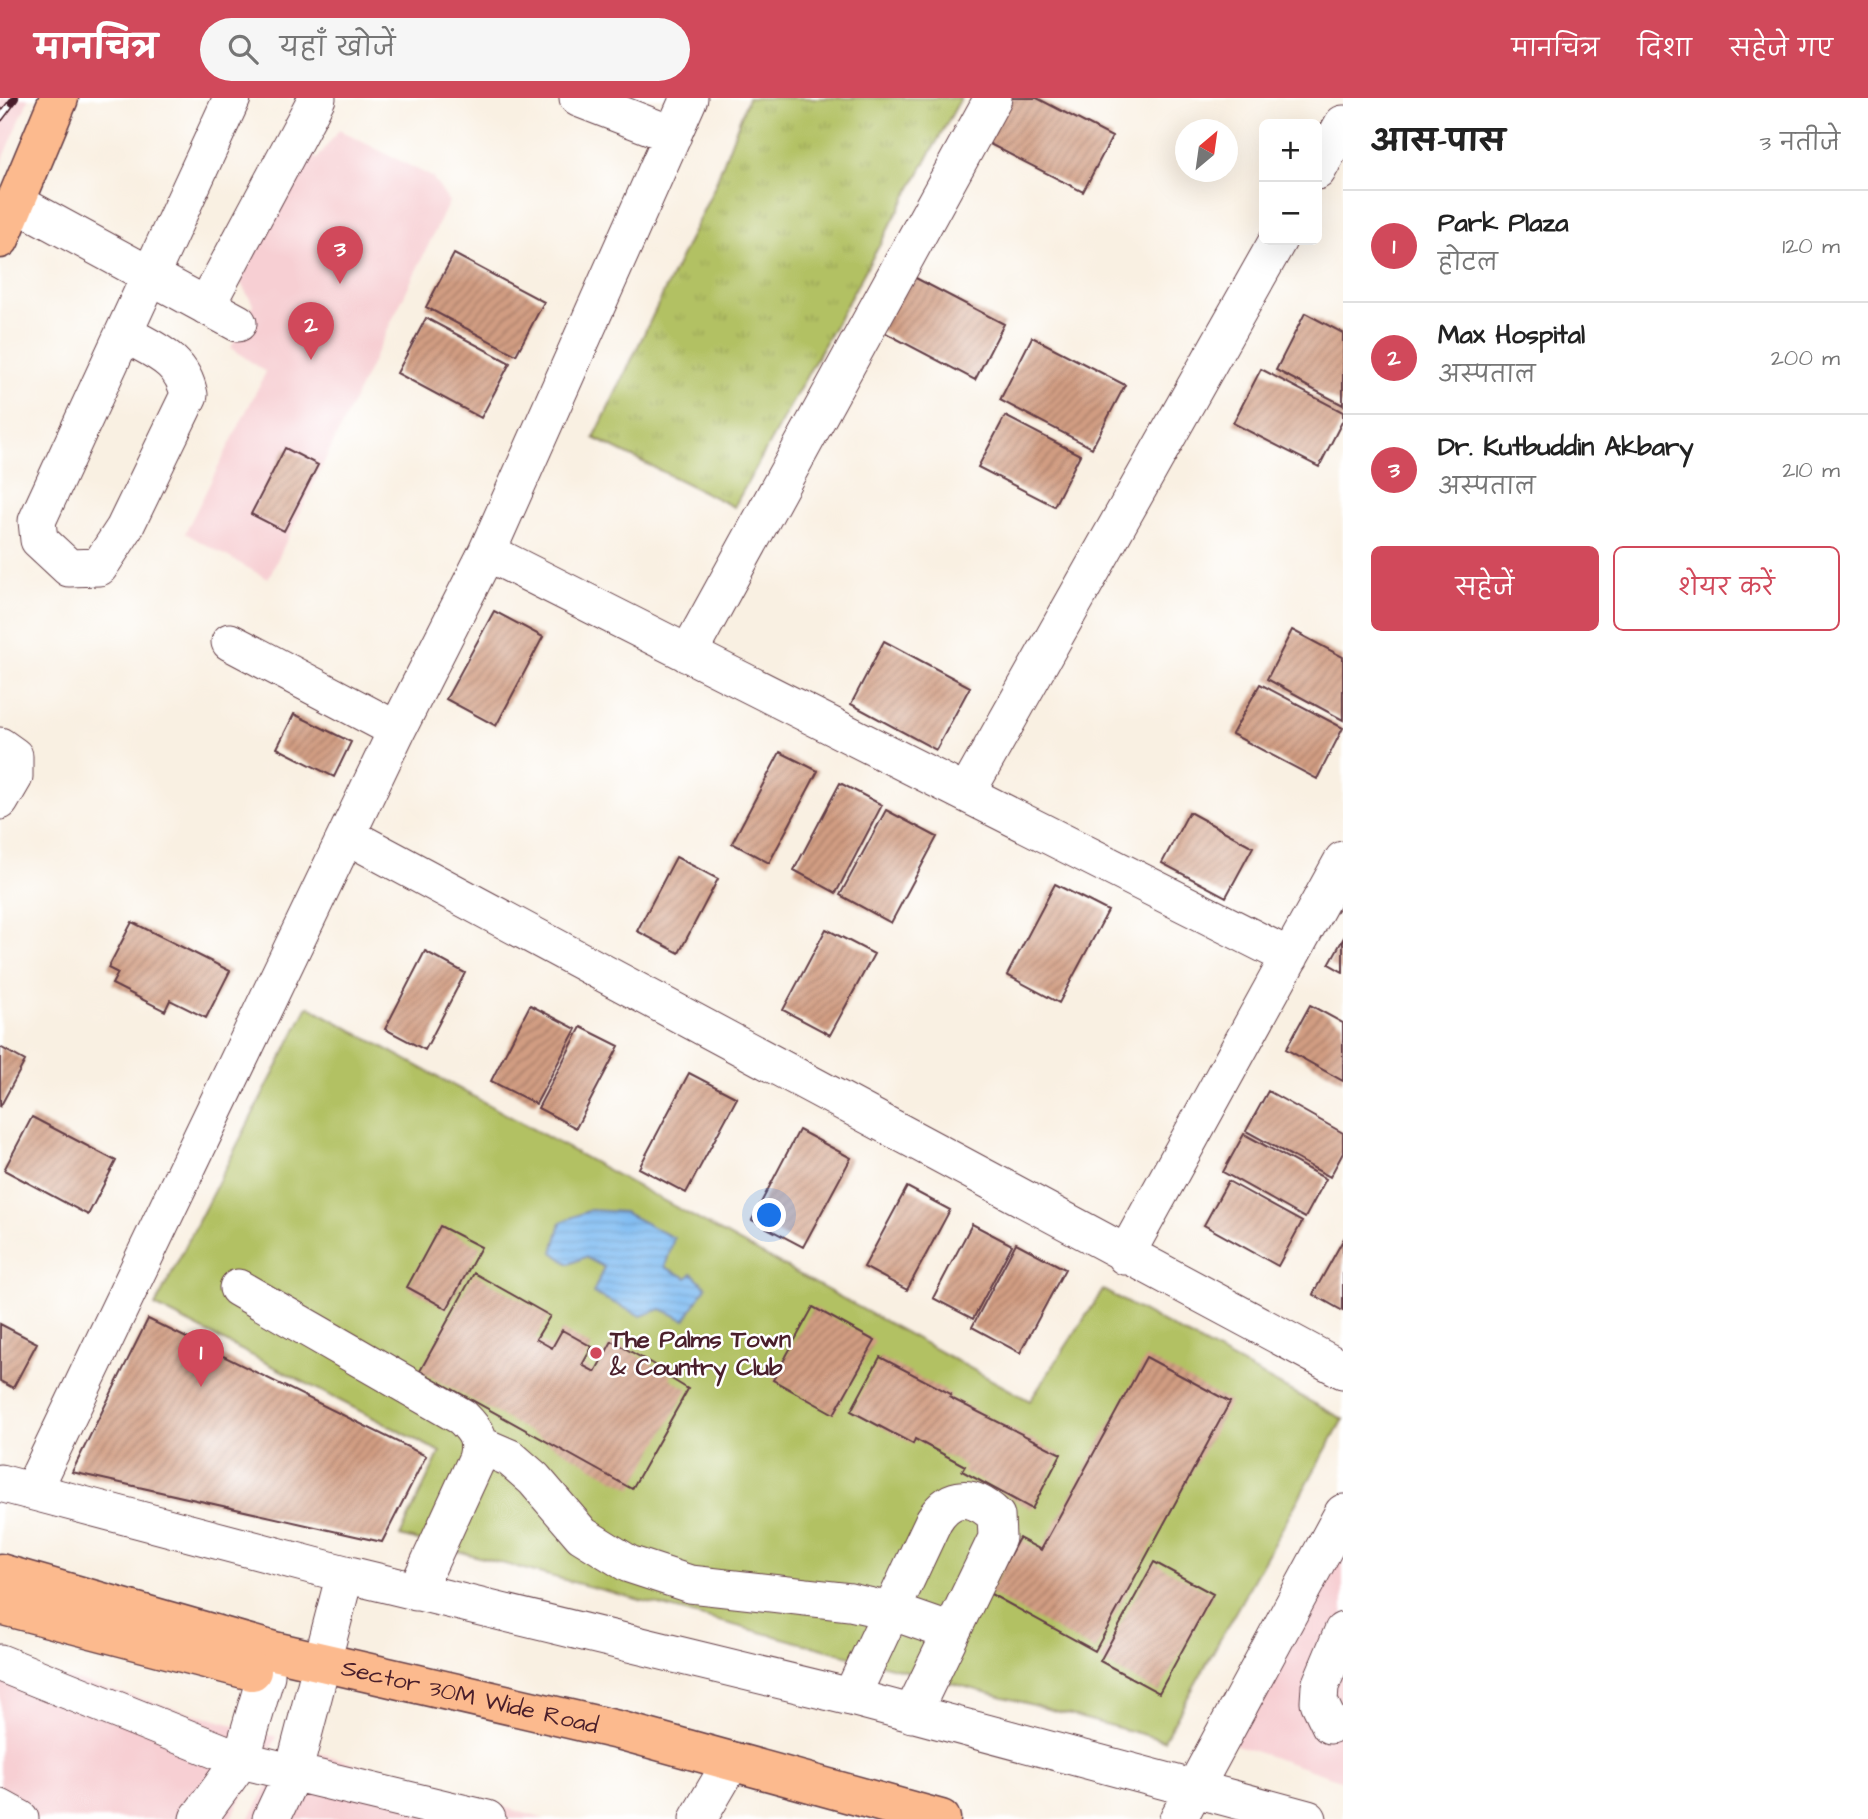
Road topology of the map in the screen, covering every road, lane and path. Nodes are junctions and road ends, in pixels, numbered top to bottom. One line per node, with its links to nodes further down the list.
1 (59, 98): 10 (main road)
2 (232, 98): 13 (street)
3 (317, 98): 14 (street)
4 (578, 98): 8 (street)
5 (689, 98): 8 (street)
6 (993, 98): 19 (street)
7 (1343, 124): 9 (street)
8 (674, 135): 17 (street)
9 (1322, 162)
10 (15, 202): 11 (main road); 13 (street)
11 (0, 239)
12 (1275, 245): 22 (street)
13 (152, 274): 14 (street); 16 (street)
14 (206, 306): 15 (street)
15 (238, 323)
16 (124, 333): 16 (street)
17 (486, 552): 19 (street); 20 (street)
18 (230, 642): 20 (street)
19 (688, 654): 22 (street)
20 (397, 730): 24 (street)
21 (0, 746): 23 (street)
22 (967, 792): 26 (street)
23 (0, 801)
24 (348, 836): 27 (street); 31 (street)
25 (1343, 860): 26 (street)
26 (1290, 957): 27 (street)
27 (1125, 1255): 29 (street)
28 (238, 1288): 30 (street)
29 (1343, 1370)
30 (480, 1445): 35 (street); 37 (street)
31 (16, 1487): 34 (street)
32 (1343, 1513): 49 (street)
33 (0, 1573): 42 (main road, Sector 30M Wide Road)
34 (345, 1573): 35 (street); 40 (street)
35 (416, 1591): 43 (street)
36 (0, 1605): 42 (main road)
37 (891, 1611): 39 (street); 39 (street); 43 (street)
38 (1343, 1630): 45 (street)
39 (951, 1632): 44 (street)
40 (322, 1662): 42 (main road, Sector 30M Wide Road); 47 (main road, Sector 30M Wide Road); 48 (street)
41 (0, 1663): 46 (street)
42 (270, 1663): 46 (street)
43 (851, 1697): 44 (street)
44 (912, 1714): 49 (street)
45 (1330, 1725)
46 (241, 1760): 48 (street); 52 (street)
47 (732, 1761): 55 (street); 56 (main road, Sector 30M Wide Road)
48 (294, 1770): 53 (street); 54 (street)
49 (1185, 1805): 57 (street)
50 (0, 1808): 51 (street)
51 (20, 1819)
52 (198, 1819)
53 (271, 1819)
54 (487, 1819)
55 (698, 1819)
56 (941, 1819)
57 (1308, 1819)

